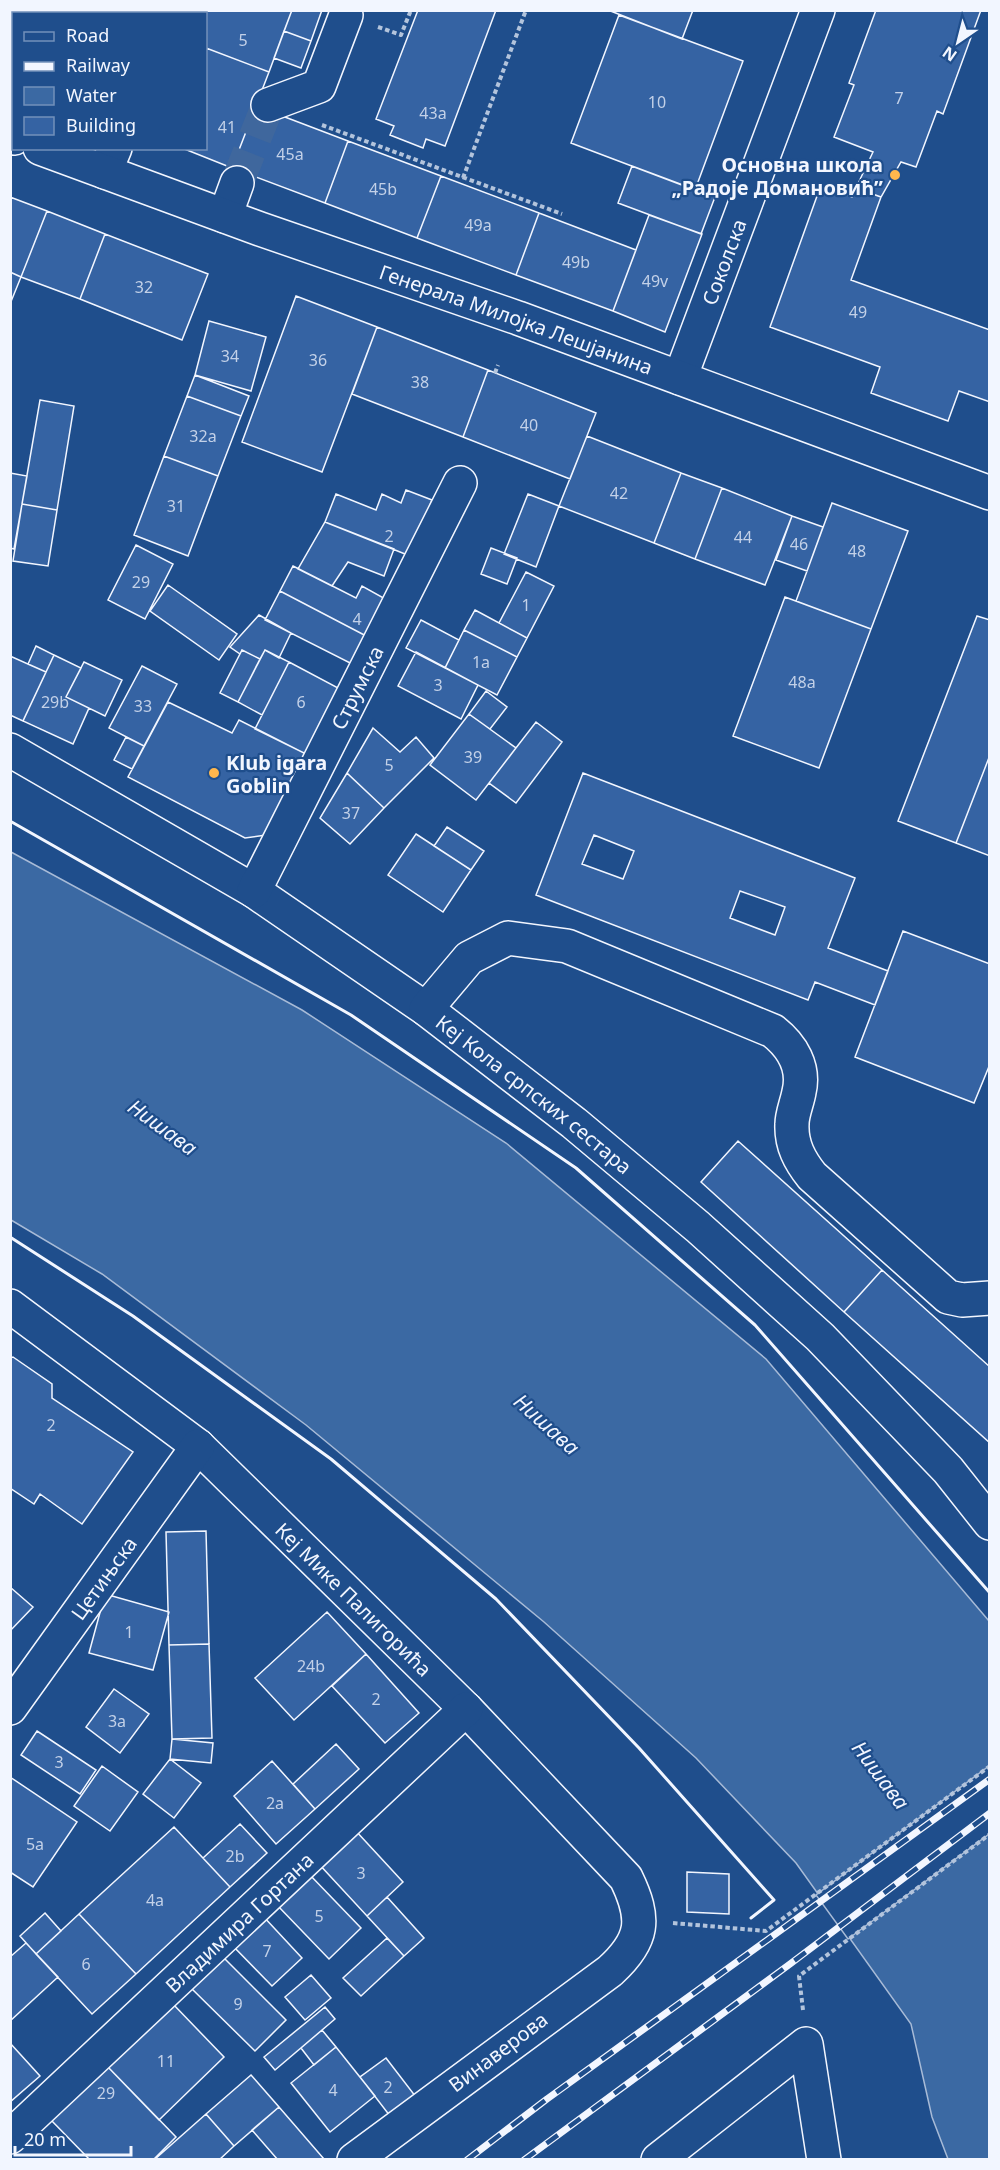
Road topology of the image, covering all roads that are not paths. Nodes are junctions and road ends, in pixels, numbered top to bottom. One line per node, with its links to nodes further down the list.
1 (818, 10): 8 (street, Соколска)
2 (346, 15): 3 (street)
3 (268, 105)
4 (52, 150): 5 (street, Генерала Милојка Лешјанина)
5 (110, 160): 7 (street, Генерала Милојка Лешјанина)
6 (237, 183): 7 (street)
7 (225, 216): 8 (street, Генерала Милојка Лешјанина)
8 (680, 378): 10 (street, Генерала Милојка Лешјанина)
9 (460, 483): 12 (street, Струмска)
10 (990, 493)
11 (10, 750): 12 (street, Кеј Кола српских сестара)
12 (254, 891): 13 (street, Кеј Кола српских сестара)
13 (426, 1010): 14 (street); 17 (street, Кеј Кола српских сестара)
14 (990, 1298)
15 (10, 1306): 16 (street, Кеј Мике Палигорића)
16 (198, 1446): 18 (street, Цетињска); 19 (street, Кеј Мике Палигорића)
17 (990, 1523)
18 (10, 1708)
19 (466, 1709): 20 (street, Кеј Мике Палигорића); 21 (street, Владимира Гортана)
20 (638, 1929): 22 (street, Винаверова)
21 (10, 2138)
22 (354, 2160)
23 (658, 2160): 24 (street)
24 (824, 2160)

